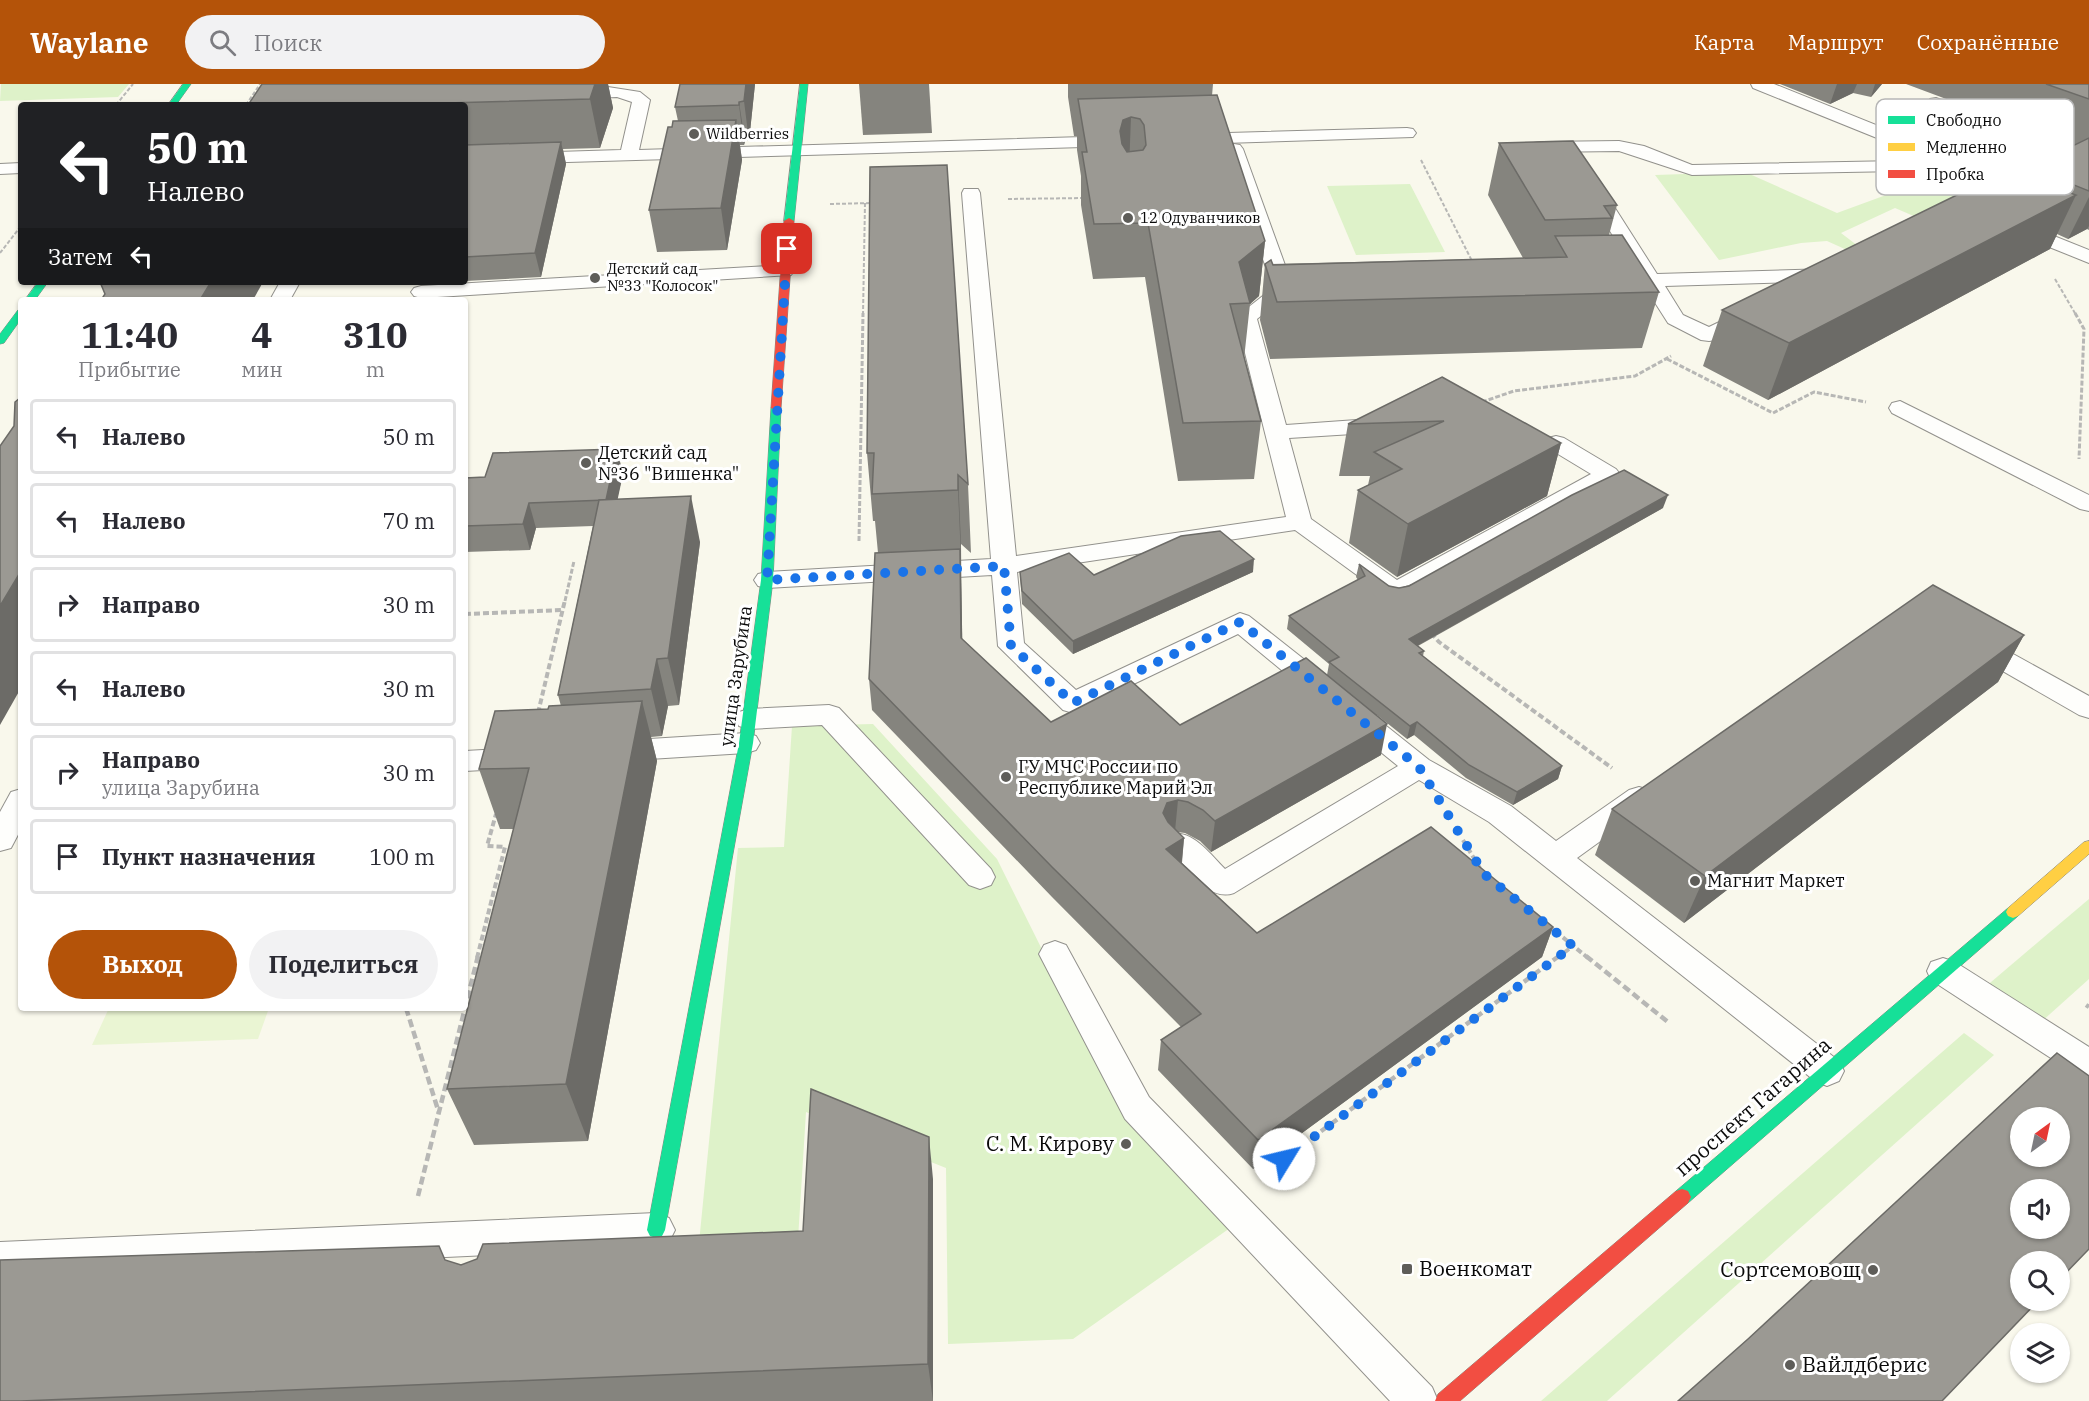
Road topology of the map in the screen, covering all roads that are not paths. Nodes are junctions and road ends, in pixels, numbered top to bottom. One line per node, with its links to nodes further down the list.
1 (187, 84): 7 (street)
2 (804, 84): 15 (street, улица Зарубина)
3 (1759, 84): 8 (lane)
4 (551, 94): 16 (lane)
5 (1942, 99): 6 (lane)
6 (1960, 99)
7 (174, 102)
8 (1876, 131)
9 (1407, 133): 10 (lane)
10 (1230, 138): 11 (lane); 31 (lane)
11 (1170, 140)
12 (1135, 141): 15 (lane)
13 (1523, 147): 14 (lane)
14 (1568, 147): 20 (lane); 29 (lane)
15 (796, 150): 16 (lane); 27 (street, улица Зарубина)
16 (629, 155): 18 (lane)
17 (2074, 155): 19 (lane)
18 (468, 160)
19 (2089, 161)
20 (1876, 166)
21 (18, 168): 22 (lane)
22 (0, 169)
23 (972, 197): 44 (lane)
24 (2006, 222): 25 (lane)
25 (2089, 257)
26 (1850, 264): 28 (lane)
27 (784, 271): 33 (lane); 45 (street, улица Зарубина)
28 (1829, 275): 29 (lane); 34 (lane)
29 (1650, 280): 30 (lane); 35 (lane)
30 (1615, 281)
31 (1284, 290): 32 (lane); 40 (lane)
32 (1308, 290)
33 (421, 292)
34 (1789, 295)
35 (1769, 305)
36 (18, 316): 37 (street)
37 (0, 341)
38 (1900, 408): 42 (lane)
39 (1422, 423): 40 (lane)
40 (1276, 432): 43 (lane)
41 (1556, 443): 43 (lane)
42 (2085, 497)
43 (1300, 522): 44 (lane)
44 (1004, 566): 45 (lane); 52 (lane)
45 (767, 580): 48 (street, улица Зарубина)
46 (1949, 629): 47 (lane)
47 (2089, 708)
48 (748, 731): 49 (lane); 61 (lane); 66 (street, улица Зарубина)
49 (597, 753)
50 (530, 757): 51 (lane)
51 (468, 761)
52 (1419, 767): 58 (lane); 60 (lane)
53 (18, 788): 54 (lane)
54 (0, 789)
55 (1651, 790): 60 (lane)
56 (18, 806): 57 (lane)
57 (0, 840)
58 (1178, 843)
59 (2089, 846): 63 (street, проспект Гагарина)
60 (1555, 858): 65 (lane)
61 (980, 877)
62 (1055, 954): 70 (lane)
63 (1943, 972): 64 (lane); 65 (street, проспект Гагарина)
64 (2089, 1065)
65 (1827, 1071): 71 (street, проспект Гагарина)
66 (656, 1230): 67 (lane)
67 (493, 1238): 68 (lane); 69 (lane)
68 (0, 1260)
69 (484, 1276)
70 (1418, 1401)
71 (1445, 1401)

